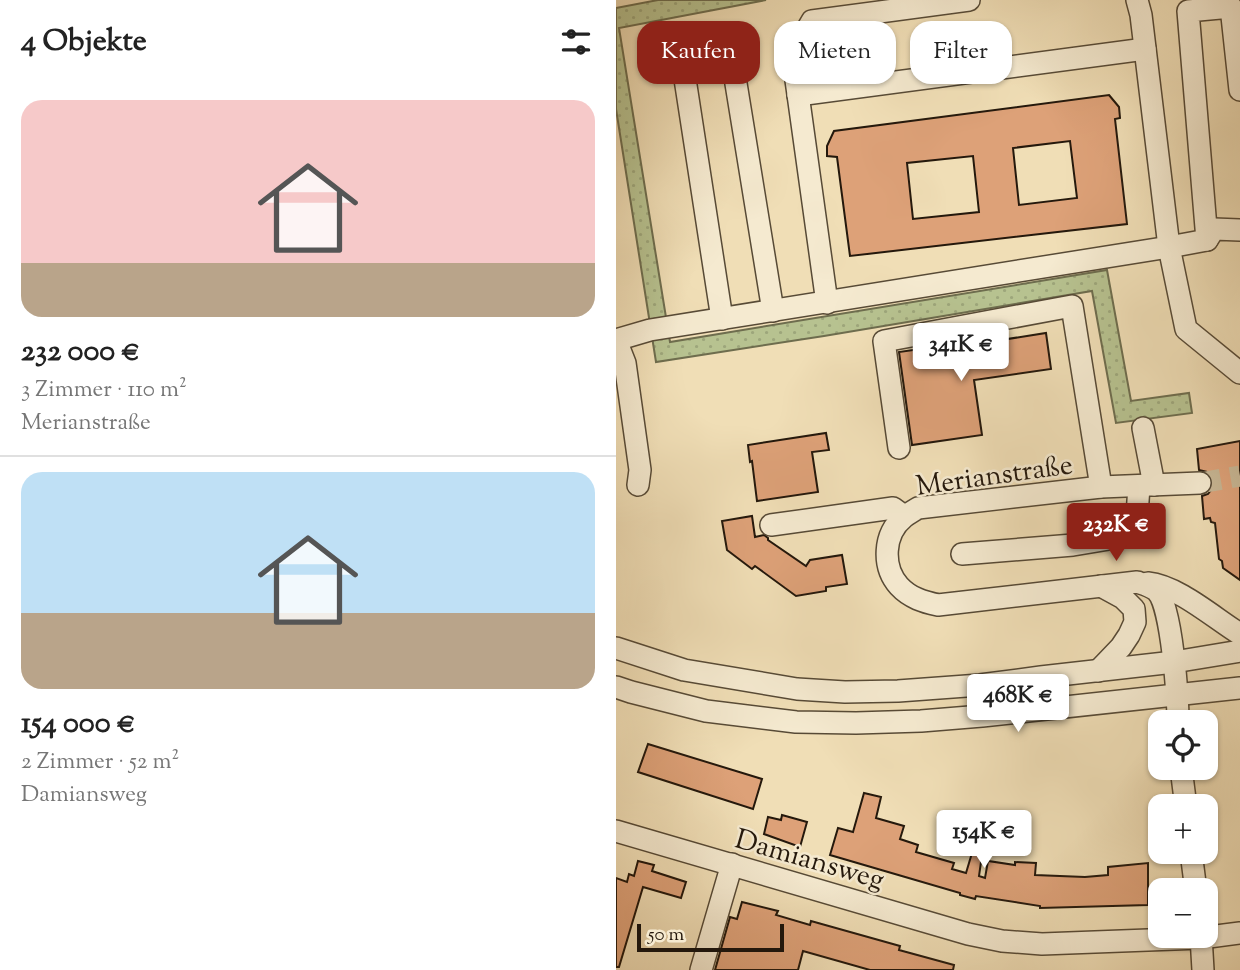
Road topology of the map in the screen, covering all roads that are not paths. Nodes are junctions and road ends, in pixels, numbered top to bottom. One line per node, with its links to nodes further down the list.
1 (969, 0): 6 (street)
2 (1141, 5): 4 (street)
3 (1236, 7): 5 (street); 8 (street)
4 (1145, 50): 6 (street); 9 (street)
5 (1240, 90)
6 (798, 95): 10 (street)
7 (1240, 230): 8 (street)
8 (1207, 240): 9 (street)
9 (1169, 247): 10 (street); 14 (street)
10 (827, 303): 11 (street)
11 (773, 311): 12 (street); 12 (street)
12 (722, 319): 13 (street)
13 (616, 340): 18 (street)
14 (1240, 373)
15 (1143, 428): 19 (street)
16 (899, 448): 20 (street)
17 (1200, 482): 19 (street, Merianstraße)
18 (638, 485)
19 (1156, 485): 20 (street, Merianstraße); 23 (street)
20 (1101, 487): 21 (street, Merianstraße)
21 (904, 516): 22 (street); 25 (street, Merianstraße)
22 (771, 524)
23 (962, 554)
24 (1137, 582): 25 (street, Merianstraße); 26 (street, Merianstraße); 29 (street)
25 (1101, 586): 30 (street)
26 (1240, 634)
27 (616, 648): 30 (street)
28 (1240, 651): 29 (street)
29 (1174, 662): 30 (street); 33 (street)
30 (1098, 671)
31 (616, 687): 33 (street)
32 (1240, 688): 33 (street)
33 (1178, 695): 34 (street)
34 (1178, 710)
35 (616, 831): 36 (street, Damiansweg)
36 (732, 864): 39 (street, Damiansweg); 41 (street)
37 (1240, 933): 38 (street, Damiansweg)
38 (1218, 935)
39 (1148, 939)
40 (1202, 948): 42 (street)
41 (702, 970)
42 (1203, 970)

